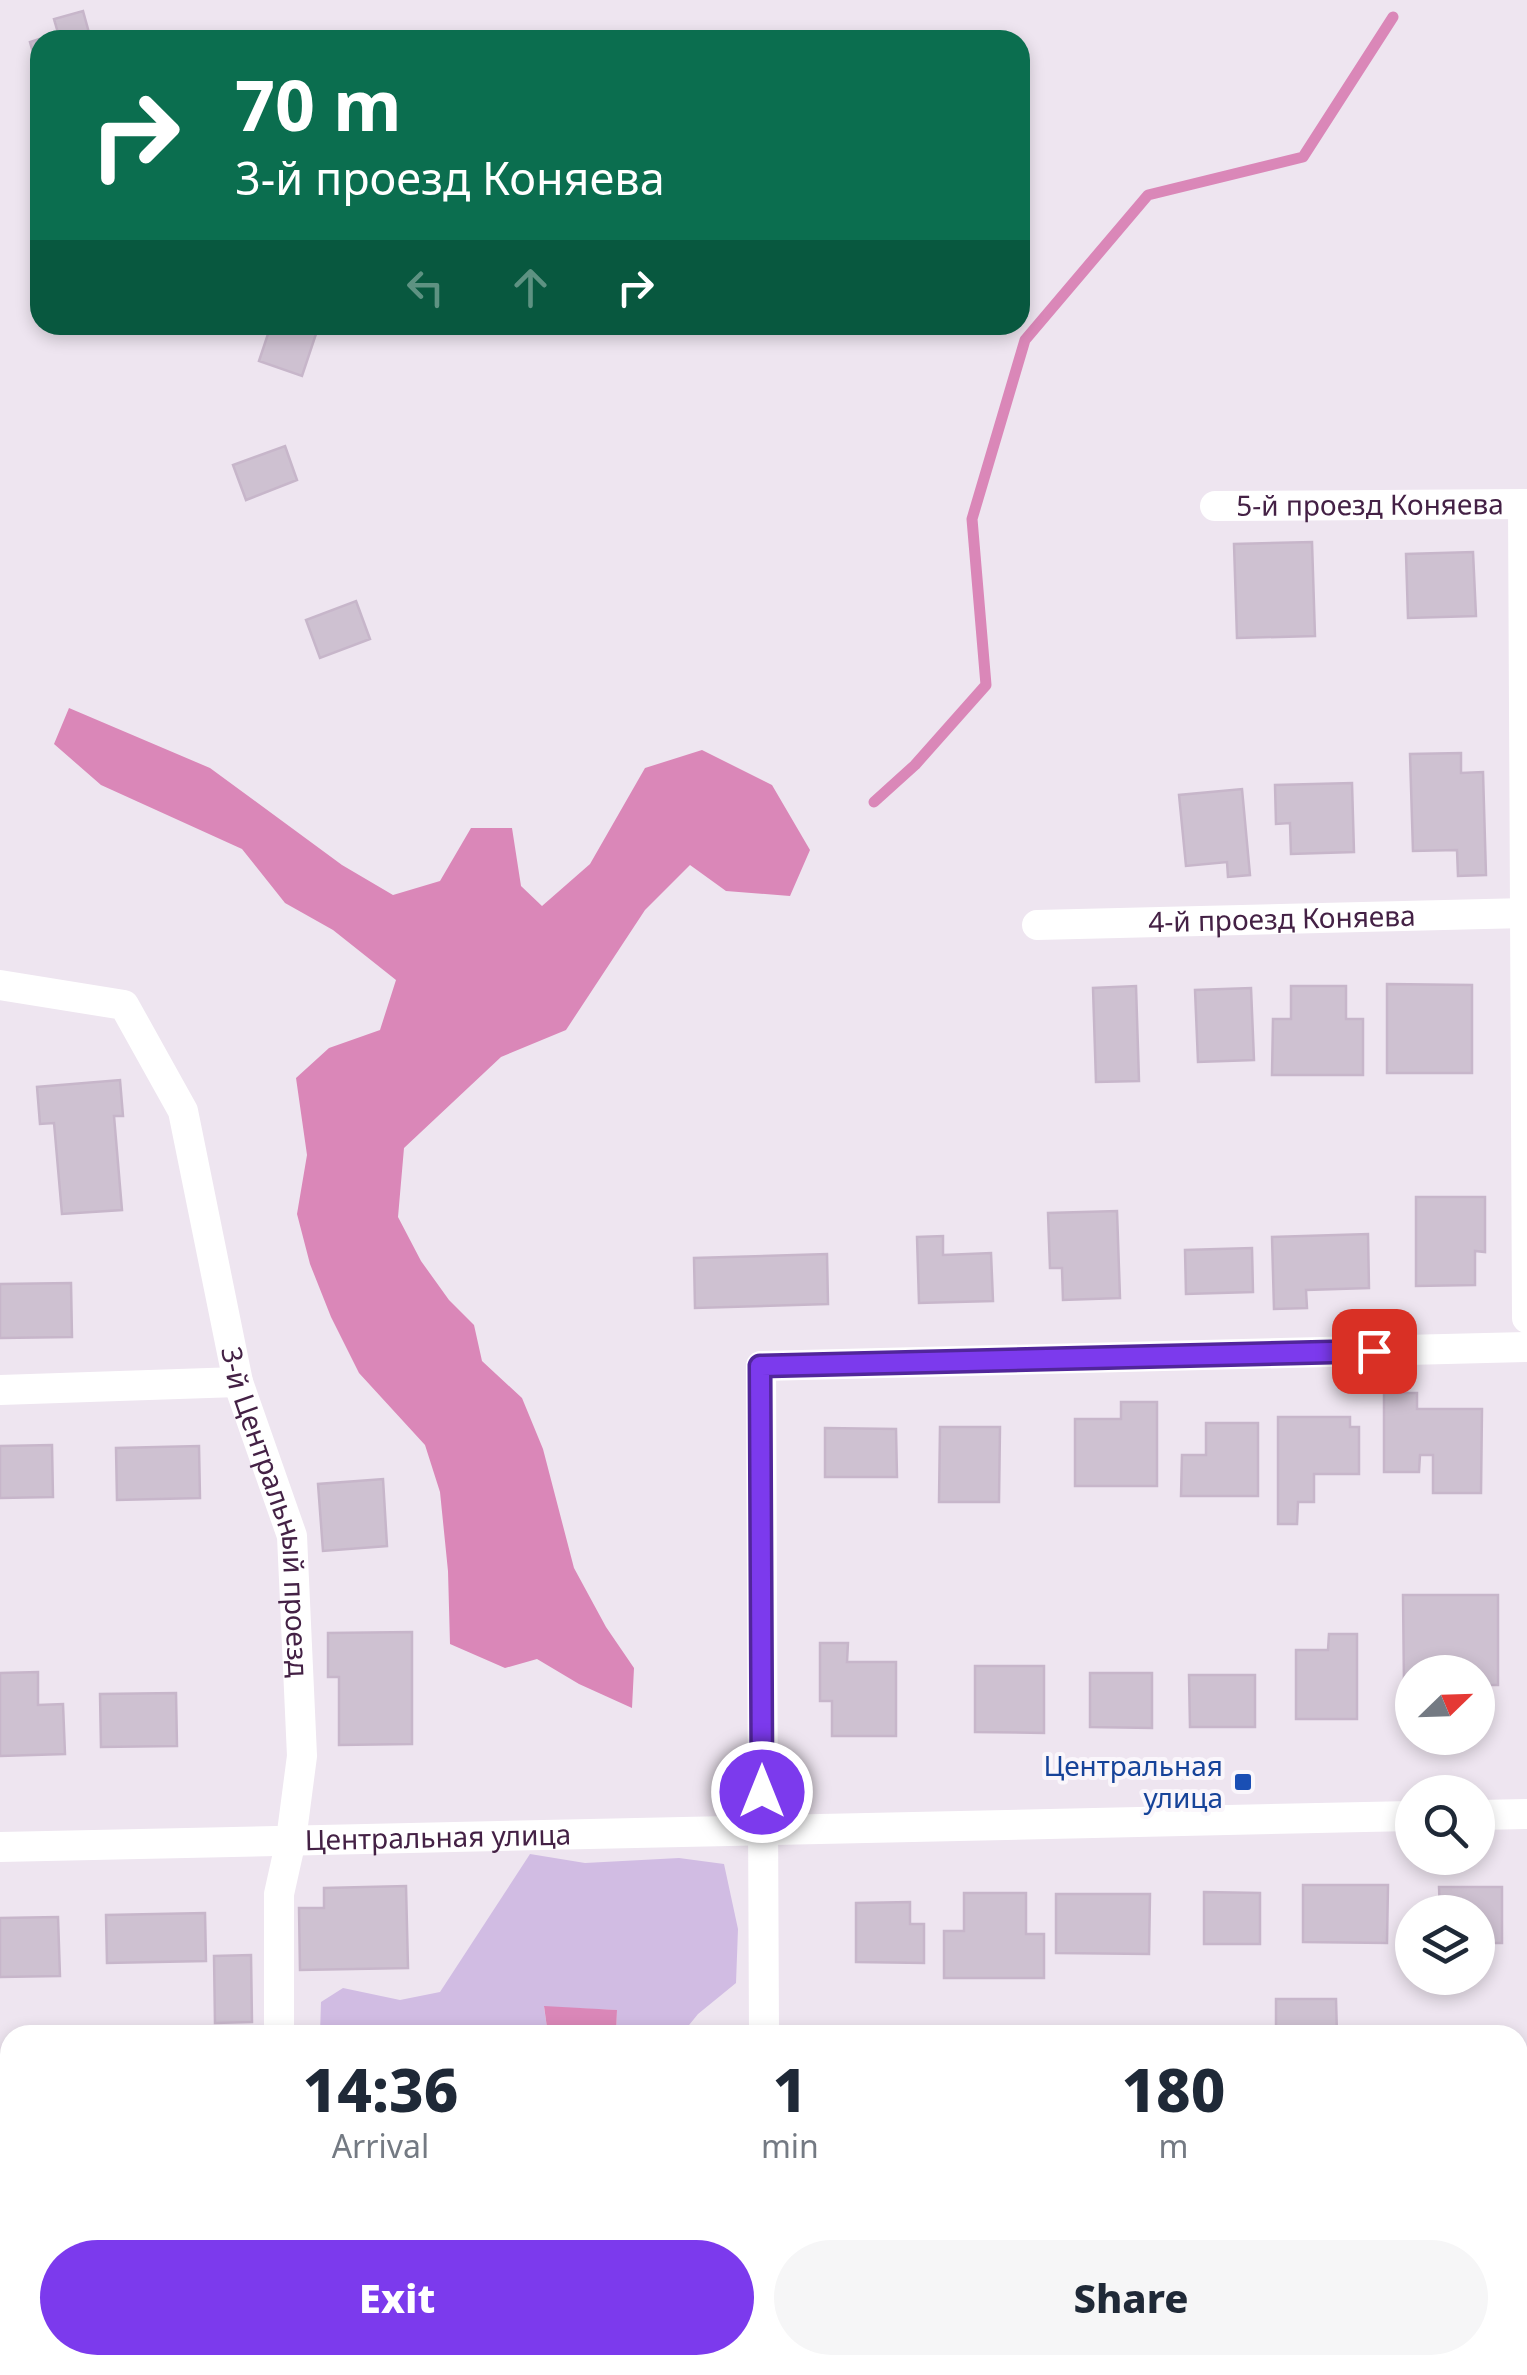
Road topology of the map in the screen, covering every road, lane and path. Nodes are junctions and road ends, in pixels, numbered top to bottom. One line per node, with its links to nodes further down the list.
1 (1525, 504): 2 (street, 5-й проезд Коняева); 3 (street)
2 (1215, 506)
3 (1526, 912): 4 (street, 4-й проезд Коняева); 6 (street)
4 (1037, 925)
5 (0, 984): 8 (street, 3-й Центральный проезд)
6 (1527, 1318)
7 (1527, 1347): 13 (street)
8 (238, 1382): 9 (street); 14 (street, 3-й Центральный проезд)
9 (0, 1390)
10 (1495, 1814): 11 (street)
11 (1527, 1814)
12 (1395, 1816): 13 (street, Центральная улица)
13 (762, 1830): 14 (street, Центральная улица); 17 (street)
14 (291, 1840): 15 (street, Центральная улица); 16 (street, 3-й Центральный проезд)
15 (0, 1847)
16 (279, 2025)
17 (764, 2025)

